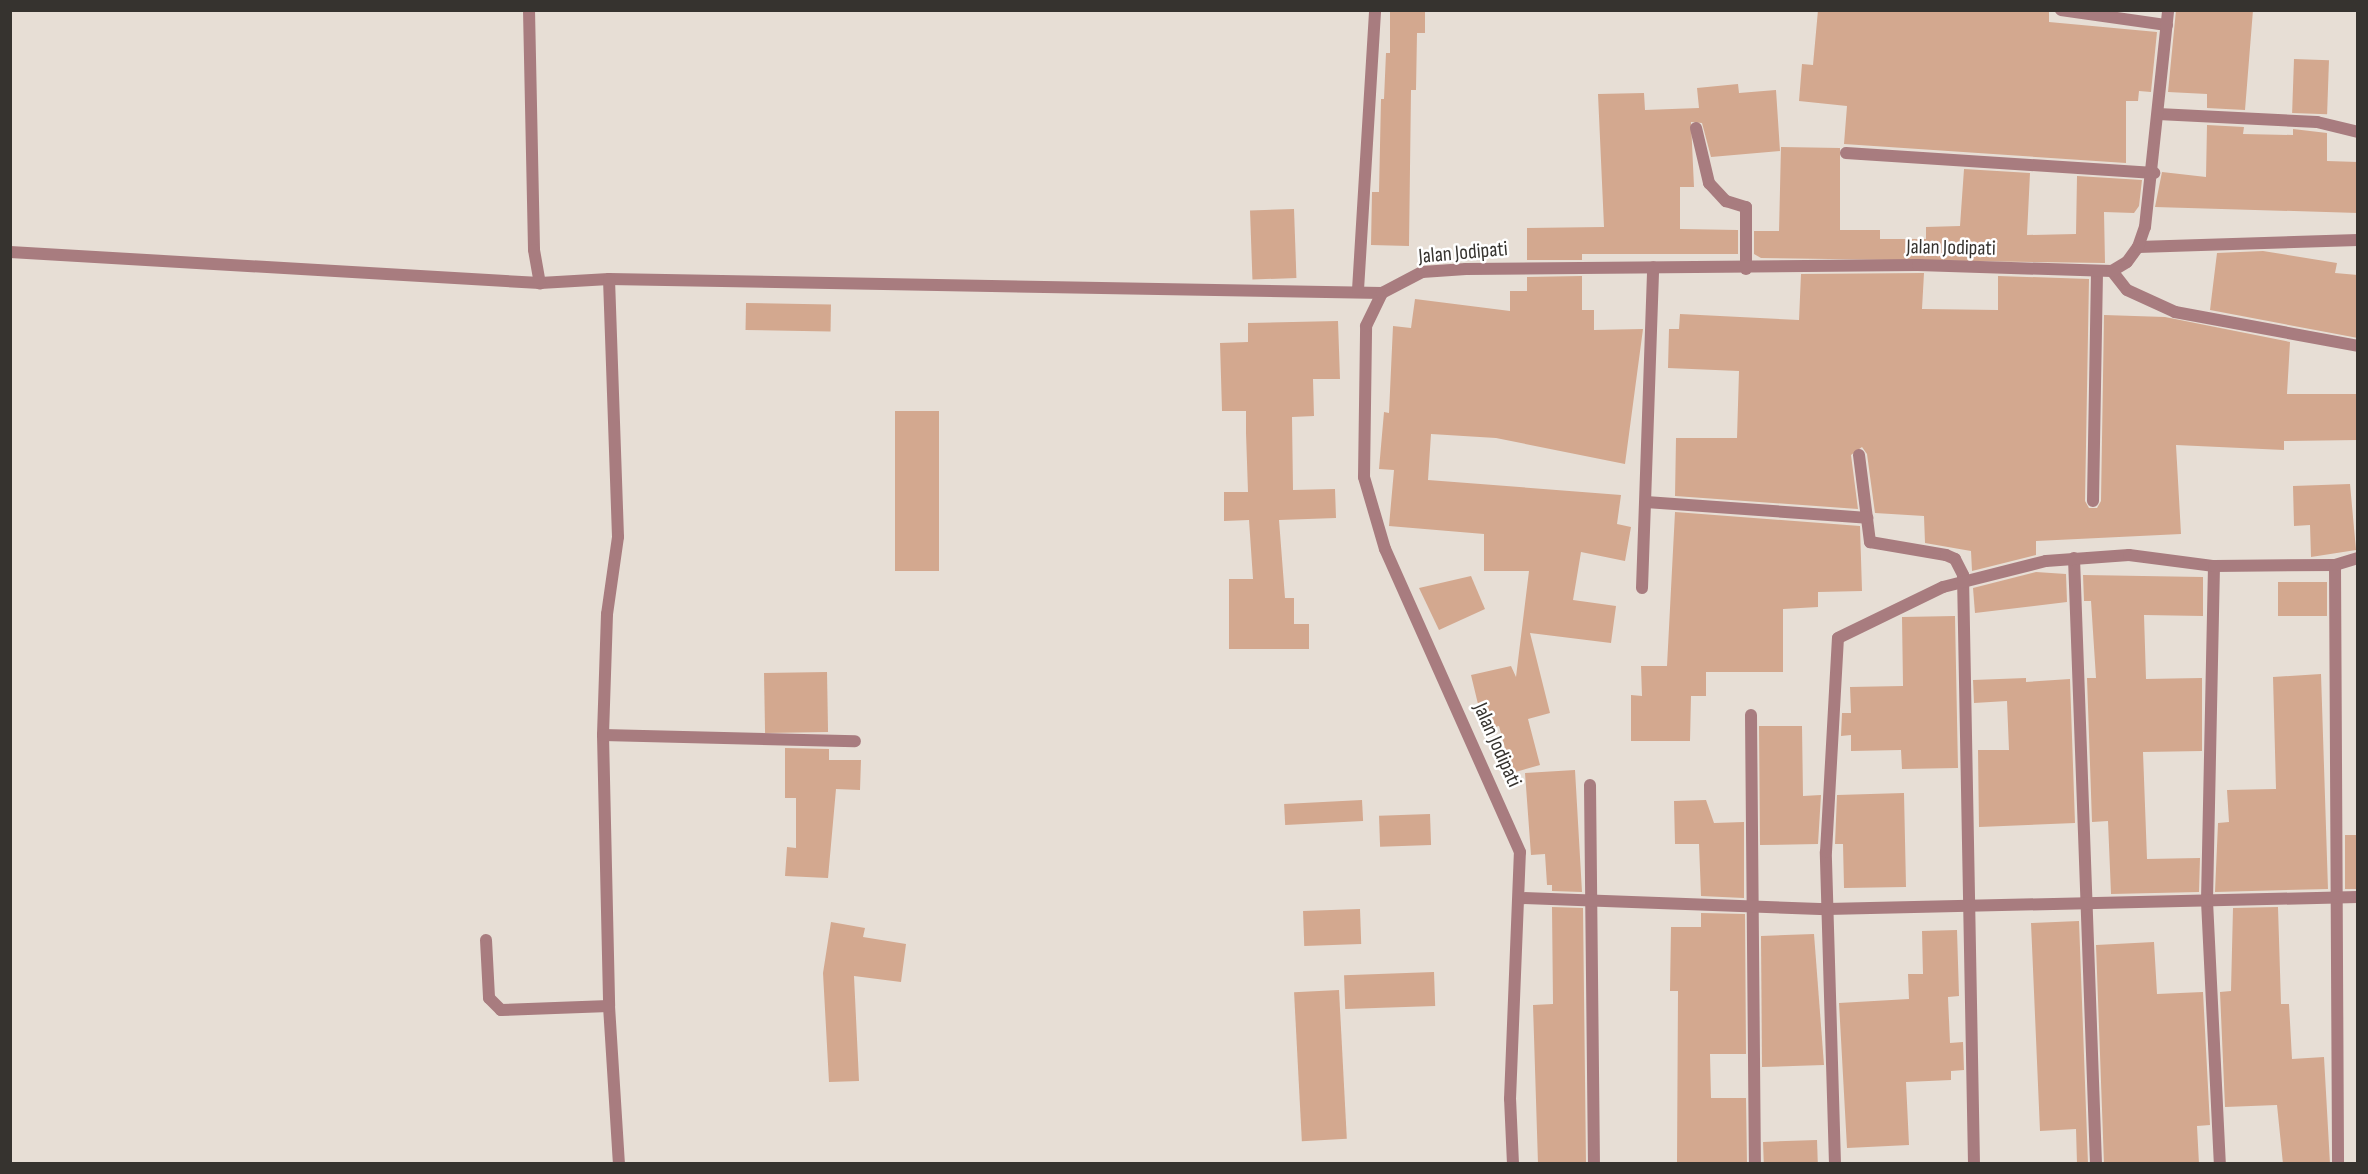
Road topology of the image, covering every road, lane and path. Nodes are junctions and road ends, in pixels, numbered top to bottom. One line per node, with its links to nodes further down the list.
1 (529, 10): 19 (street)
2 (1375, 10): 20 (street)
3 (2061, 10): 5 (street)
4 (2168, 10): 5 (street)
5 (2167, 25): 6 (street)
6 (2158, 114): 8 (street); 10 (street)
7 (1696, 128): 15 (street)
8 (2358, 132)
9 (1846, 153): 10 (street)
10 (2154, 173): 12 (street)
11 (2358, 240): 12 (street)
12 (2139, 247): 17 (street)
13 (10, 252): 19 (street)
14 (1653, 267): 15 (street, Jalan Jodipati); 21 (street, Jalan Jodipati); 25 (street)
15 (1746, 269): 16 (street, Jalan Jodipati)
16 (2097, 271): 17 (street, Jalan Jodipati); 24 (street)
17 (2112, 271): 22 (street)
18 (609, 279): 19 (street); 20 (street); 34 (street)
19 (540, 283)
20 (1358, 290): 21 (street)
21 (1382, 293): 39 (street, Jalan Jodipati)
22 (2358, 346)
23 (1859, 455): 26 (street)
24 (2093, 501)
25 (1646, 502): 26 (street); 32 (street)
26 (1867, 518): 31 (street)
27 (2074, 558): 30 (street); 31 (street); 42 (street)
28 (2358, 558): 29 (street)
29 (2335, 565): 30 (street); 37 (street)
30 (2214, 566): 41 (street)
31 (1962, 575): 43 (street); 45 (street)
32 (1642, 588)
33 (1751, 715): 44 (street)
34 (603, 735): 35 (street); 47 (street)
35 (855, 741)
36 (1590, 785): 40 (street)
37 (2334, 897): 38 (street); 41 (street); 56 (street)
38 (2358, 897)
39 (1521, 898): 40 (street); 49 (street, Jalan Jodipati)
40 (1591, 900): 44 (street); 50 (street)
41 (2207, 901): 42 (street); 55 (street)
42 (2088, 903): 43 (street); 54 (street)
43 (1968, 905): 45 (street); 53 (street)
44 (1751, 908): 45 (street); 51 (street)
45 (1827, 909): 52 (street)
46 (486, 940): 47 (street)
47 (609, 1006): 48 (street)
48 (619, 1164)
49 (1513, 1164)
50 (1594, 1164)
51 (1755, 1164)
52 (1835, 1164)
53 (1974, 1164)
54 (2096, 1164)
55 (2220, 1164)
56 (2338, 1164)

